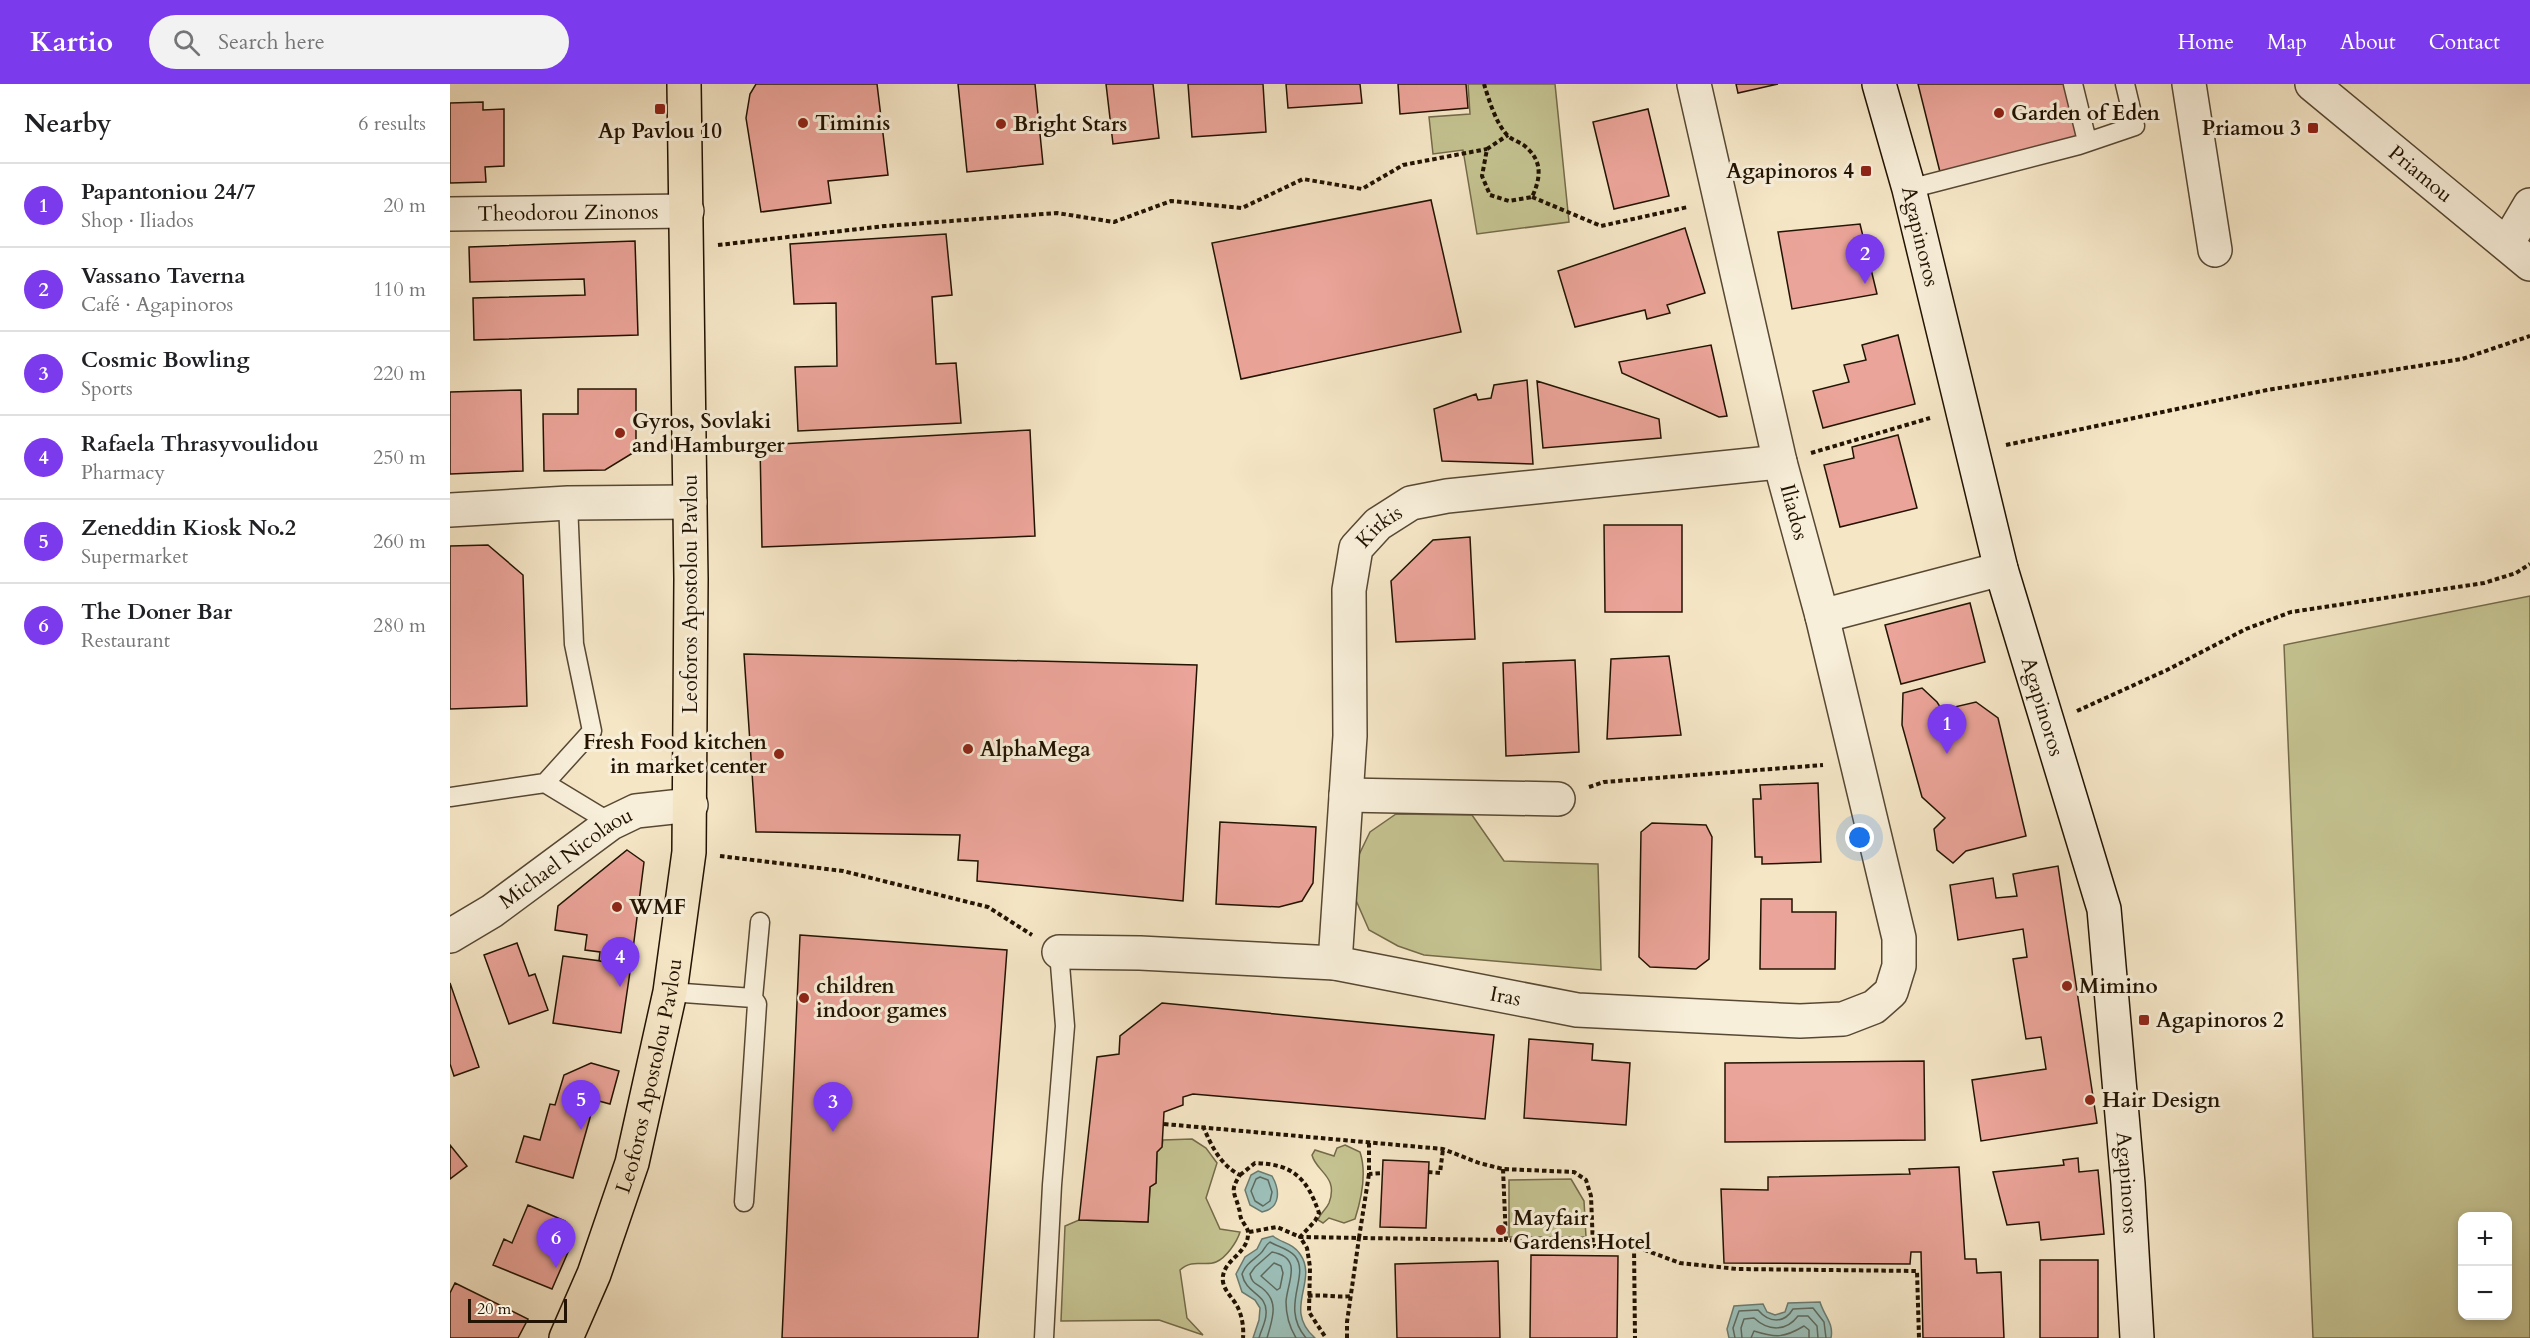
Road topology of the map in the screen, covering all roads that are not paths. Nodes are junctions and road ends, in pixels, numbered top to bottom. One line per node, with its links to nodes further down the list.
1 (684, 84): 11 (main road, Leoforos Apostolou Pavlou)
2 (1694, 84): 15 (street, Iliados)
3 (1879, 84): 9 (street, Agapinoros)
4 (2073, 84): 8 (lane)
5 (2125, 84): 8 (lane)
6 (2189, 84): 13 (street)
7 (2312, 84): 14 (street, Priamou)
8 (2087, 141): 9 (lane)
9 (1909, 189): 19 (street, Agapinoros)
10 (2530, 205): 14 (street)
11 (687, 211): 12 (street, Theodorou Zinonos); 16 (main road, Leoforos Apostolou Pavlou)
12 (450, 214)
13 (2215, 250)
14 (2518, 254)
15 (1780, 462): 20 (street, Iliados); 22 (street, Kirkis)
16 (690, 502): 17 (street); 25 (main road, Leoforos Apostolou Pavlou)
17 (568, 503): 18 (street); 21 (lane)
18 (450, 510)
19 (2001, 569): 20 (street); 37 (street, Agapinoros)
20 (1822, 616): 29 (street, Iliados)
21 (545, 783): 23 (lane); 26 (lane)
22 (1346, 795): 24 (street); 31 (street, Kirkis)
23 (450, 796)
24 (1558, 799)
25 (691, 805): 26 (street, Michael Nicolaou); 32 (main road, Leoforos Apostolou Pavlou)
26 (611, 823): 28 (street, Michael Nicolaou)
27 (760, 922): 33 (lane)
28 (450, 936)
29 (1899, 938): 31 (street, Iras)
30 (1059, 952): 31 (street, Iras); 36 (lane)
31 (1335, 963)
32 (670, 992): 33 (lane); 35 (main road, Leoforos Apostolou Pavlou)
33 (753, 998): 34 (lane)
34 (744, 1202)
35 (566, 1338)
36 (1044, 1338)
37 (2137, 1338)

